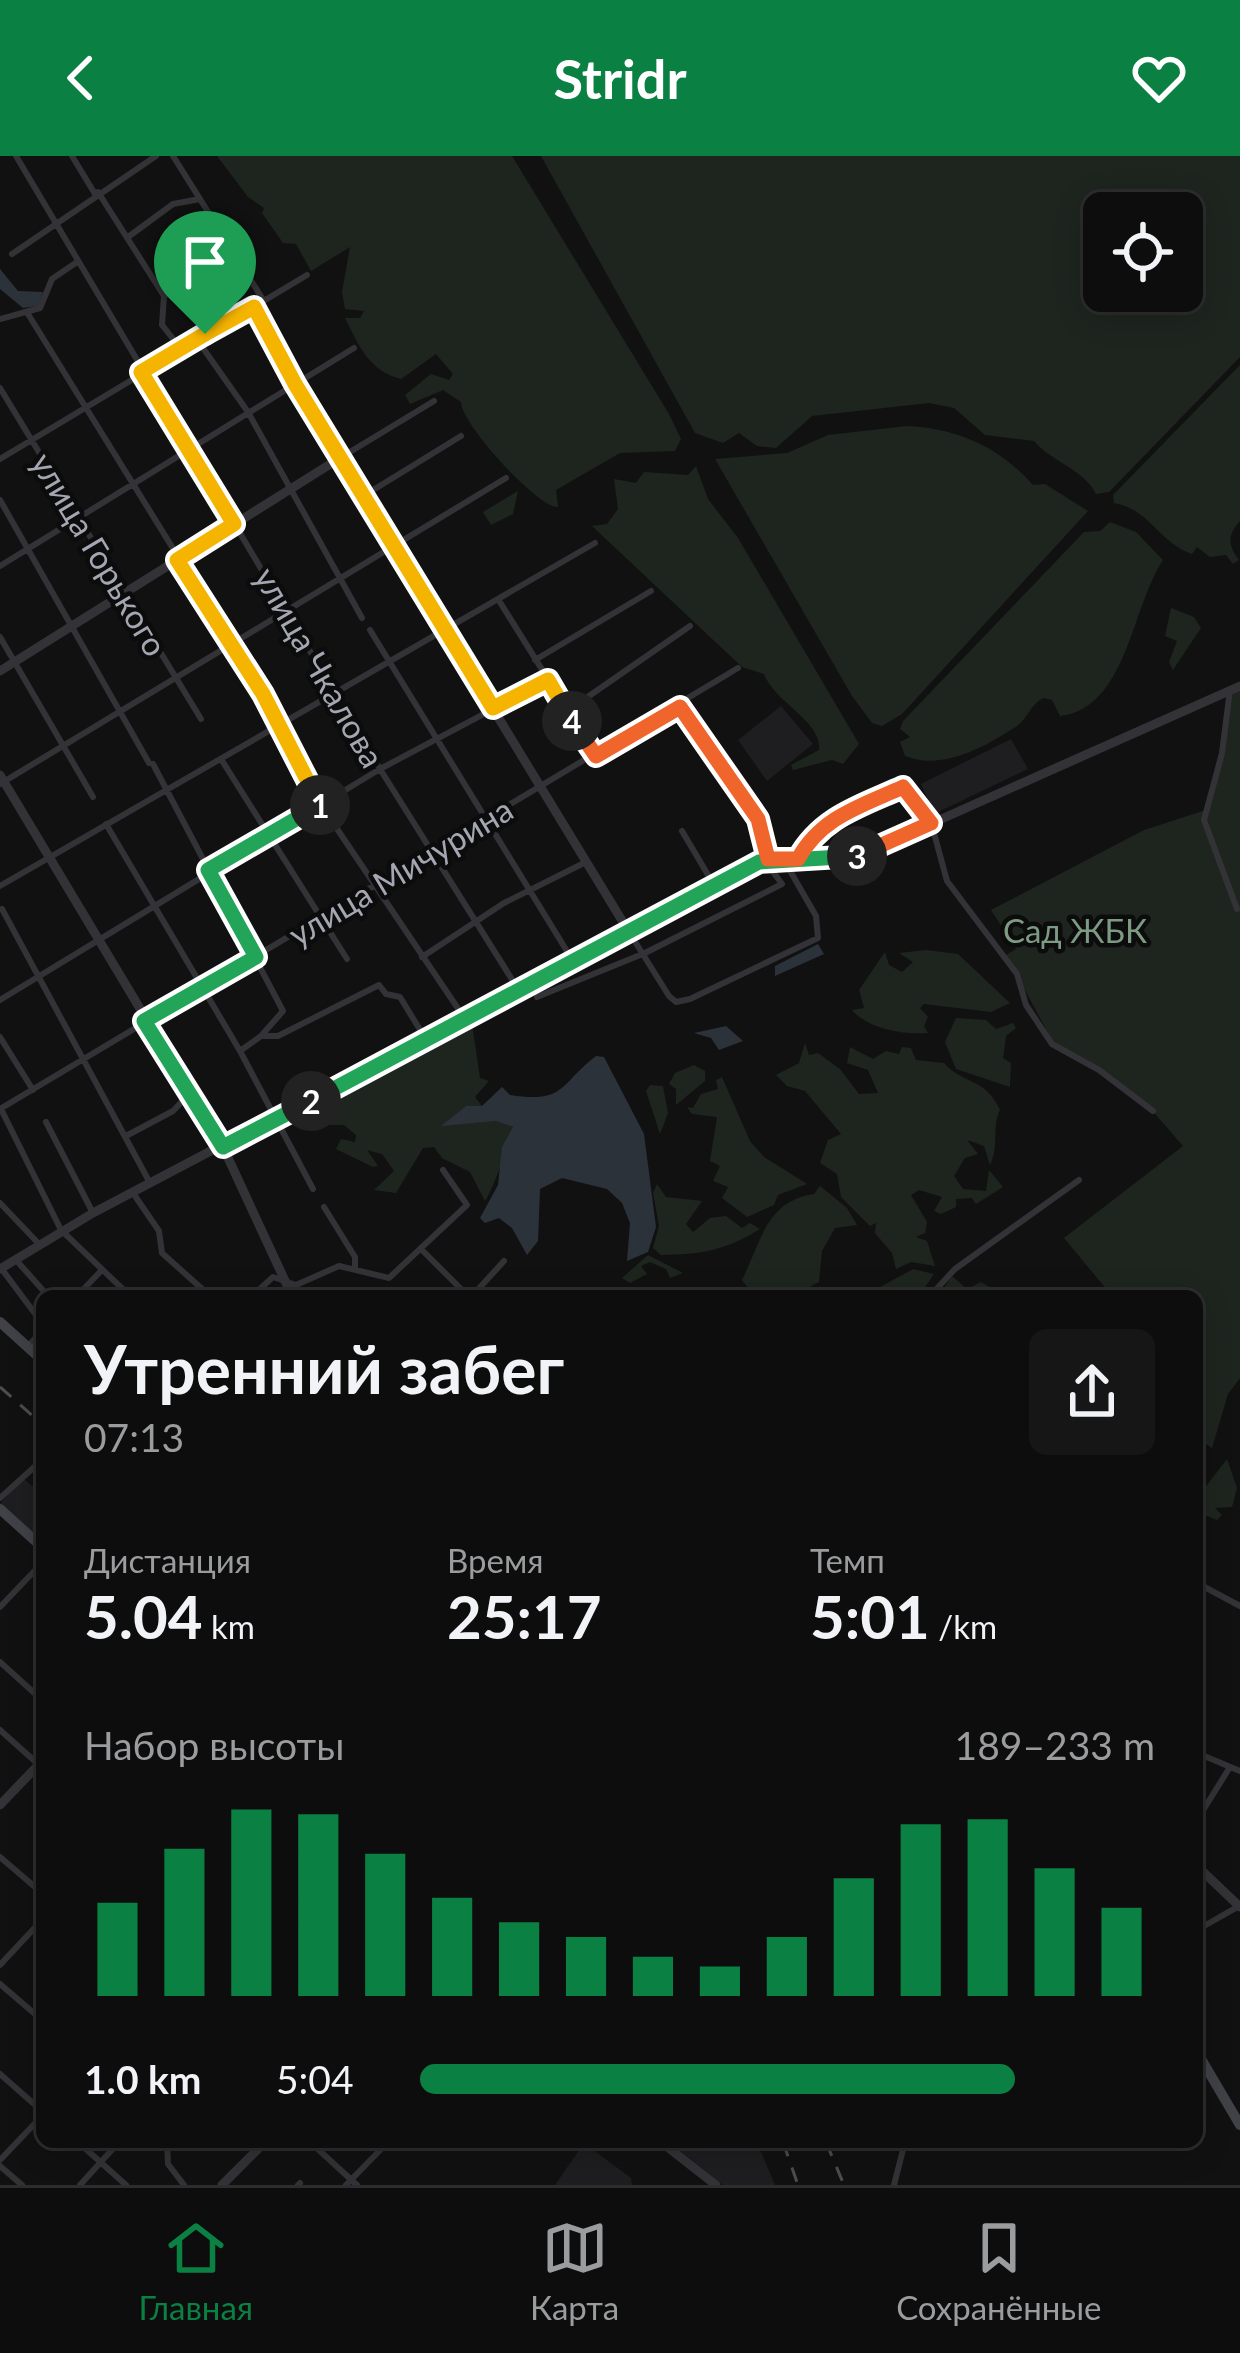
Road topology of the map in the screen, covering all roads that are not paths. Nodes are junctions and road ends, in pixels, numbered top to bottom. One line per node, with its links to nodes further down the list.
1 (16, 156): 7 (street, улица Чкалова)
2 (72, 156): 5 (street)
3 (155, 156): 5 (street)
4 (173, 156): 6 (street)
5 (96, 193): 7 (street); 8 (street)
6 (200, 199): 8 (street); 10 (street)
7 (54, 221): 9 (street); 11 (street, улица Чкалова)
8 (128, 237): 13 (street)
9 (12, 254)
10 (234, 257): 13 (street); 14 (street)
11 (78, 262): 16 (street); 21 (street, улица Чкалова)
12 (307, 275): 14 (street)
13 (164, 296): 20 (street)
14 (262, 298): 15 (street)
15 (254, 307): 18 (street); 22 (street)
16 (28, 314): 17 (street); 25 (street)
17 (0, 320)
18 (198, 341): 20 (street); 26 (street)
19 (354, 349): 22 (street)
20 (182, 350): 21 (street)
21 (141, 372): 25 (street); 29 (street, улица Чкалова)
22 (295, 384): 26 (street); 30 (street)
23 (0, 388): 28 (street, улица Горького)
24 (434, 401): 30 (street)
25 (83, 409): 28 (street); 33 (street)
26 (248, 412): 29 (street); 34 (street)
27 (461, 436): 35 (street)
28 (31, 439): 31 (street); 37 (street, улица Горького)
29 (189, 448): 33 (street); 38 (street, улица Чкалова)
30 (340, 458): 34 (street); 35 (street)
31 (0, 459)
32 (506, 478): 40 (street)
33 (130, 484): 37 (street); 42 (street)
34 (288, 489): 38 (street); 44 (street)
35 (365, 495): 40 (street)
36 (0, 500): 41 (street)
37 (75, 516): 41 (street); 46 (street, улица Горького)
38 (234, 524): 42 (street); 48 (street, улица Чкалова)
39 (595, 543): 47 (street)
40 (397, 544): 44 (street); 52 (street)
41 (27, 547): 43 (street); 50 (street)
42 (177, 560): 46 (street); 55 (street)
43 (0, 566)
44 (342, 579): 48 (street); 49 (street)
45 (651, 591): 56 (street)
46 (123, 595): 50 (street); 61 (street, улица Горького)
47 (498, 599): 52 (street); 56 (street)
48 (288, 609): 55 (street); 64 (street, улица Чкалова)
49 (362, 618)
50 (74, 623): 57 (street); 66 (street)
51 (690, 626): 68 (street)
52 (445, 628): 58 (street); 67 (street)
53 (370, 630): 58 (street)
54 (0, 637): 57 (street)
55 (228, 644): 61 (street); 70 (street)
56 (535, 660): 62 (street)
57 (15, 661): 60 (street); 72 (street)
58 (388, 662): 64 (street); 71 (street)
59 (738, 668): 65 (street, улица Мичурина)
60 (0, 671)
61 (172, 676): 66 (street); 69 (street, улица Горького)
62 (548, 680): 67 (street); 68 (street)
63 (1235, 688): 82 (street); 99 (street)
64 (337, 694): 70 (street); 75 (street, улица Чкалова)
65 (680, 707): 73 (street, улица Мичурина); 88 (street)
66 (118, 708): 72 (street); 78 (street)
67 (493, 708): 71 (street); 77 (street)
68 (566, 712): 73 (street)
69 (201, 719)
70 (280, 726): 74 (street); 80 (street)
71 (437, 740): 75 (street); 81 (street)
72 (61, 744): 76 (street); 79 (street)
73 (596, 756): 77 (street, улица Мичурина)
74 (221, 759): 78 (street); 85 (street)
75 (380, 770): 80 (street); 86 (street, улица Чкалова)
76 (1, 780): 87 (street)
77 (541, 788): 81 (street, улица Мичурина); 91 (street)
78 (165, 791): 83 (street); 92 (street)
79 (93, 797)
80 (321, 805): 85 (street); 93 (street)
81 (484, 822): 86 (street, улица Мичурина); 96 (street)
82 (931, 823): 89 (street); 89 (street); 124 (street)
83 (106, 824): 87 (street); 97 (street)
84 (682, 831): 95 (street)
85 (269, 837): 92 (street); 100 (street)
86 (432, 853): 93 (street, улица Мичурина); 101 (street, улица Чкалова)
87 (48, 855): 94 (street); 103 (street)
88 (768, 859): 90 (street); 95 (street); 104 (street)
89 (798, 859): 90 (street)
90 (783, 860): 104 (street)
91 (587, 861): 96 (street); 102 (street)
92 (208, 870): 97 (street); 105 (street)
93 (376, 884): 100 (street, улица Мичурина); 106 (street)
94 (0, 886)
95 (715, 887): 102 (street)
96 (531, 893): 101 (street); 108 (street)
97 (152, 906): 103 (street); 111 (street)
98 (2, 909): 109 (street)
99 (1238, 909)
100 (321, 915): 105 (street, улица Мичурина); 107 (street)
101 (476, 926): 106 (street); 110 (street, улица Чкалова)
102 (629, 932): 104 (street); 108 (street)
103 (99, 940): 109 (street); 115 (street)
104 (645, 953): 112 (street)
105 (256, 957): 111 (street, улица Мичурина); 116 (street)
106 (422, 957): 114 (street)
107 (346, 959)
108 (573, 961): 110 (street)
109 (38, 974): 113 (street); 120 (street)
110 (518, 989): 114 (street)
111 (205, 990): 115 (street, улица Мичурина); 119 (street)
112 (538, 998)
113 (0, 1000)
114 (465, 1018): 118 (street)
115 (144, 1021): 120 (street, улица Мичурина); 122 (street)
116 (261, 1036): 118 (street); 119 (street)
117 (0, 1037): 121 (street)
118 (427, 1041): 125 (street)
119 (240, 1051): 125 (street)
120 (84, 1060): 121 (street, улица Мичурина); 127 (street)
121 (33, 1090): 123 (street, улица Мичурина)
122 (191, 1091): 127 (street); 128 (street)
123 (0, 1109): 137 (street)
124 (1153, 1112)
125 (276, 1120): 128 (street); 132 (street)
126 (46, 1122): 136 (street)
127 (125, 1136): 131 (street)
128 (223, 1147): 131 (street); 144 (street)
129 (443, 1170): 139 (street)
130 (1079, 1180): 153 (street)
131 (150, 1183): 133 (street)
132 (313, 1189)
133 (133, 1193): 136 (street); 148 (street)
134 (0, 1203): 138 (street)
135 (324, 1207): 142 (street)
136 (93, 1214): 137 (street)
137 (62, 1230): 138 (street); 143 (street)
138 (40, 1244): 141 (street)
139 (422, 1250): 142 (street); 151 (street)
140 (505, 1261): 152 (street)
141 (6, 1263): 145 (street); 154 (street)
142 (353, 1269): 144 (street)
143 (101, 1270): 146 (street); 147 (street)
144 (284, 1280): 149 (street); 150 (street)
145 (40, 1290)
146 (83, 1290)
147 (123, 1290)
148 (203, 1290)
149 (259, 1290)
150 (289, 1290)
151 (464, 1290)
152 (476, 1290)
153 (936, 1290)
154 (36, 1316)
155 (0, 1322): 157 (main road)
156 (36, 1335): 157 (street)
157 (27, 1347): 158 (main road)
158 (36, 1355)
159 (36, 1465): 160 (street)
160 (0, 1498)
161 (0, 1509): 162 (main road)
162 (36, 1542)
163 (36, 1569): 165 (street)
164 (1203, 1586): 166 (street)
165 (0, 1606)
166 (1240, 1606)
167 (0, 1662): 168 (street)
168 (36, 1695)
169 (0, 1730): 171 (street)
170 (1203, 1756): 172 (street)
171 (36, 1760)
172 (1230, 1767): 174 (street); 176 (street)
173 (36, 1769): 175 (street)
174 (1240, 1771)
175 (0, 1805)
176 (1203, 1810)
177 (0, 1857): 179 (street)
178 (1203, 1871): 180 (street)
179 (36, 1888)
180 (1238, 1901): 182 (street)
181 (36, 1926): 183 (street)
182 (1203, 1926)
183 (0, 1965)
184 (0, 1984): 185 (street)
185 (36, 2013)
186 (1203, 2059): 190 (main road)
187 (0, 2074): 188 (street)
188 (36, 2108)
189 (36, 2121): 200 (street)
190 (1240, 2125)
191 (85, 2148): 199 (street)
192 (114, 2148): 199 (street)
193 (167, 2148): 205 (street)
194 (259, 2148): 206 (street)
195 (316, 2148): 201 (street)
196 (383, 2148): 201 (street)
197 (669, 2148): 207 (street)
198 (903, 2148): 208 (street)
199 (101, 2162): 203 (street); 204 (street)
200 (0, 2163): 202 (street)
201 (351, 2183)
202 (22, 2185)
203 (80, 2185)
204 (126, 2185)
205 (184, 2185)
206 (222, 2185)
207 (716, 2185)
208 (894, 2185)

